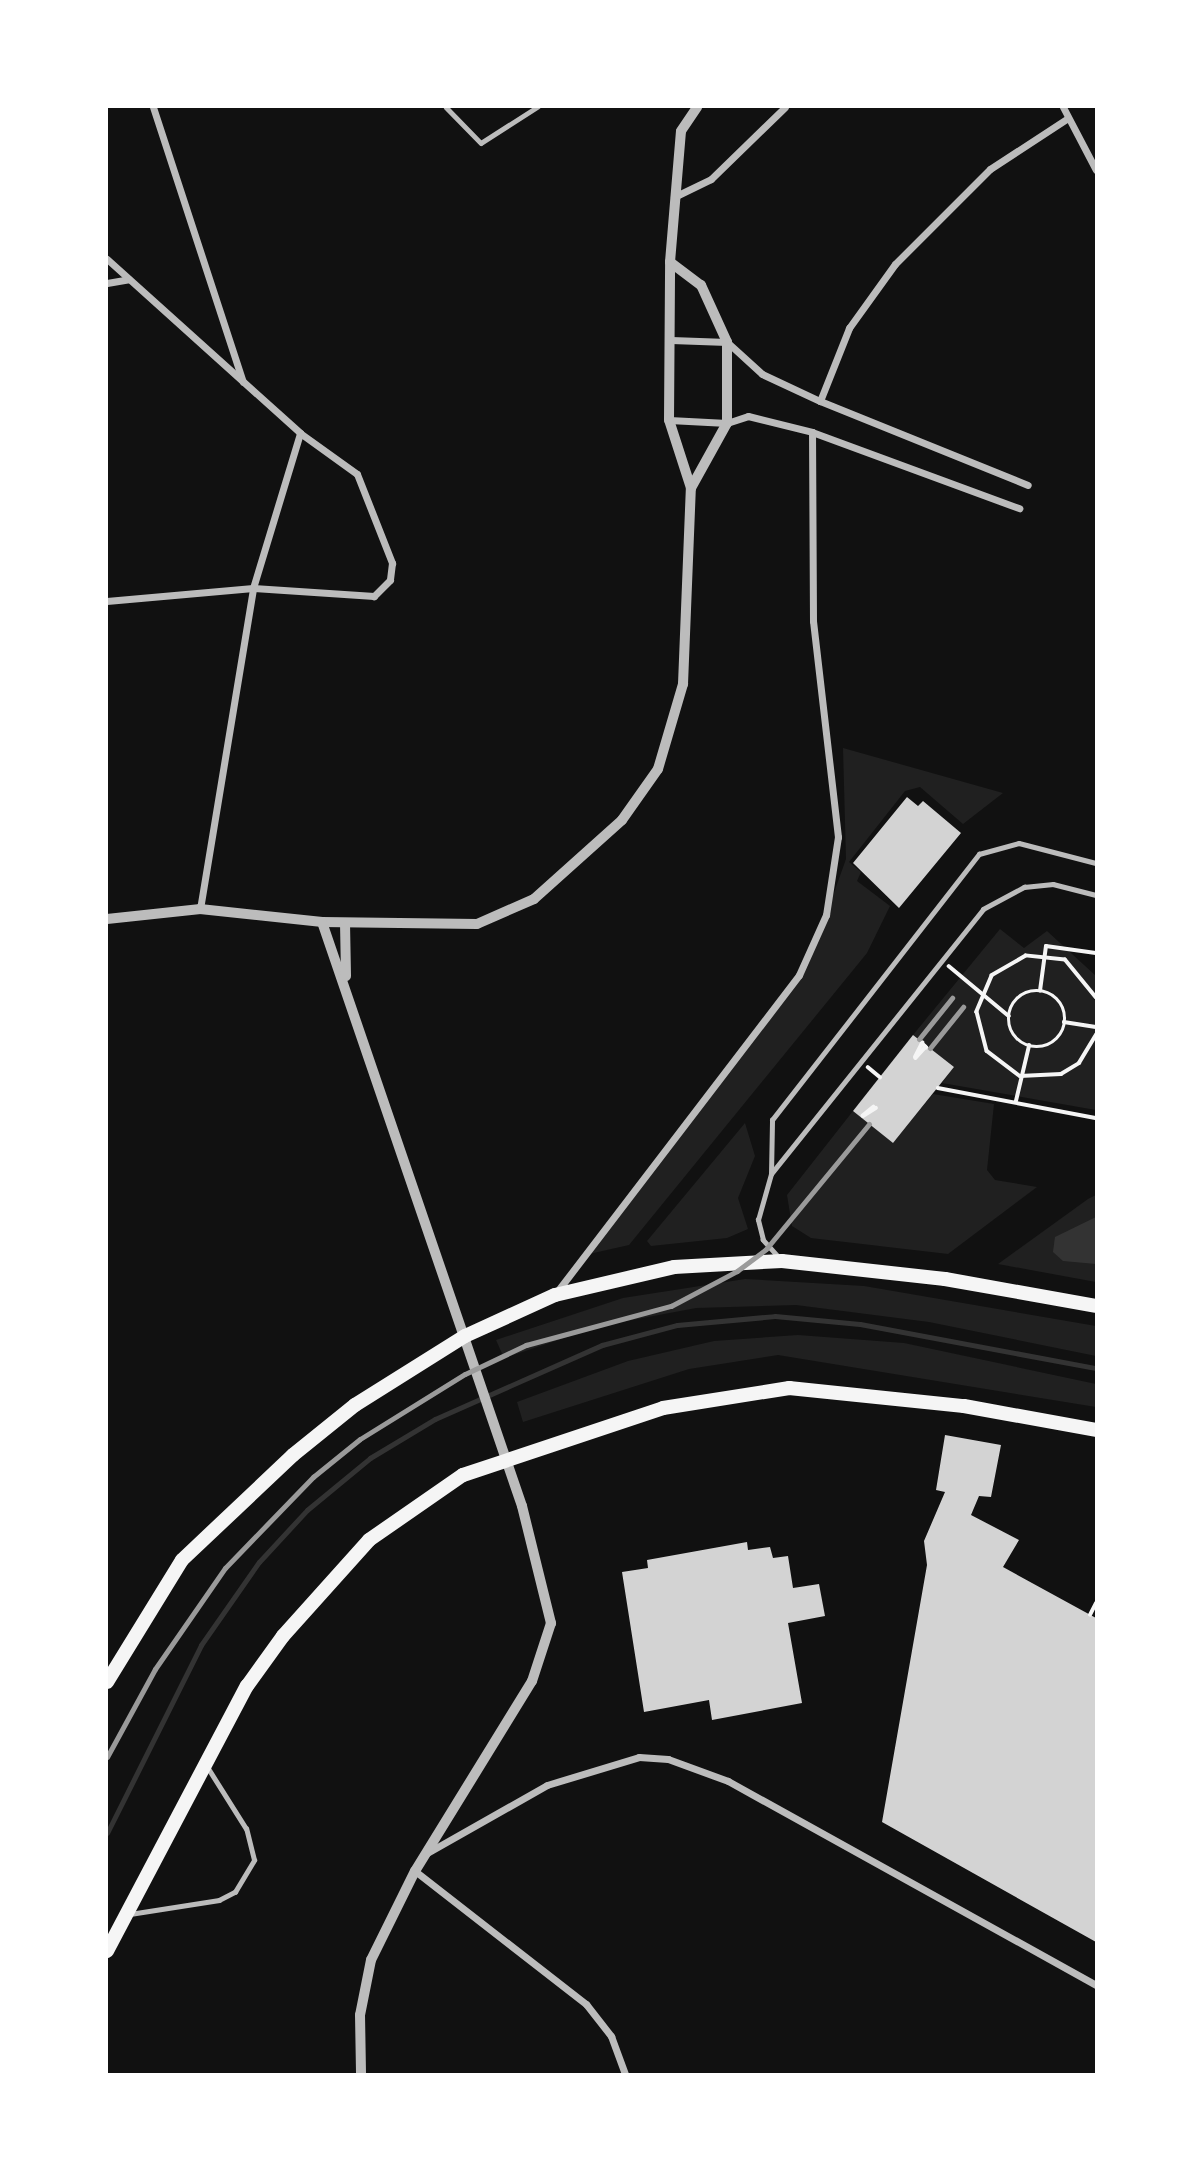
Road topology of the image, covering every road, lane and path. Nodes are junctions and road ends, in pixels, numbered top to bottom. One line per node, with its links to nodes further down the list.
1 (153, 107): 16 (street)
2 (446, 107): 3 (lane)
3 (537, 107)
4 (697, 107): 9 (street)
5 (785, 107): 9 (street)
6 (1063, 107): 7 (street)
7 (1068, 118): 8 (street); 17 (street)
8 (1096, 170)
9 (673, 198): 11 (street)
10 (107, 259): 12 (street)
11 (670, 262): 14 (street); 15 (street)
12 (129, 279): 13 (street); 16 (street)
13 (107, 284)
14 (671, 340): 15 (street); 18 (street)
15 (727, 342): 17 (street); 19 (street)
16 (243, 382): 21 (street)
17 (820, 401): 22 (street)
18 (669, 420): 19 (street); 23 (street)
19 (727, 424): 20 (street); 23 (street)
20 (812, 432): 24 (street); 51 (street)
21 (300, 433): 25 (street); 25 (street)
22 (1028, 485)
23 (691, 488): 32 (street)
24 (1018, 508)
25 (253, 588): 26 (street); 29 (street)
26 (107, 601)
27 (1096, 863): 49 (lane)
28 (1096, 895): 35 (lane)
29 (200, 909): 30 (street); 31 (street)
30 (107, 919)
31 (322, 922): 32 (street); 36 (street)
32 (345, 923): 36 (street)
33 (1096, 953): 34 (path)
34 (1045, 955): 37 (path); 38 (path); 39 (path)
35 (943, 960): 38 (path); 49 (lane)
36 (346, 982): 53 (street)
37 (1040, 991): 40 (path); 41 (path)
38 (982, 993): 40 (path); 45 (path)
39 (1096, 998)
40 (1009, 1016): 44 (path)
41 (1064, 1022): 42 (path); 44 (path)
42 (1096, 1027)
43 (1096, 1035): 45 (path)
44 (1029, 1046): 45 (path)
45 (1020, 1076): 47 (path)
46 (938, 1088): 47 (path)
47 (1016, 1102): 48 (path)
48 (1095, 1118)
49 (771, 1174): 50 (lane)
50 (782, 1261): 51 (main road); 52 (main road)
51 (555, 1295): 53 (main road)
52 (1096, 1307)
53 (465, 1336): 55 (street); 58 (main road)
54 (1096, 1430): 55 (main road)
55 (504, 1462): 59 (main road); 60 (street)
56 (1096, 1603): 57 (path)
57 (1090, 1615)
58 (107, 1682)
59 (205, 1765): 62 (main road); 62 (lane)
60 (426, 1854): 61 (street); 64 (street)
61 (415, 1871): 65 (street); 66 (street)
62 (126, 1915): 63 (main road)
63 (107, 1951)
64 (1096, 1985)
65 (361, 2074)
66 (625, 2074)

